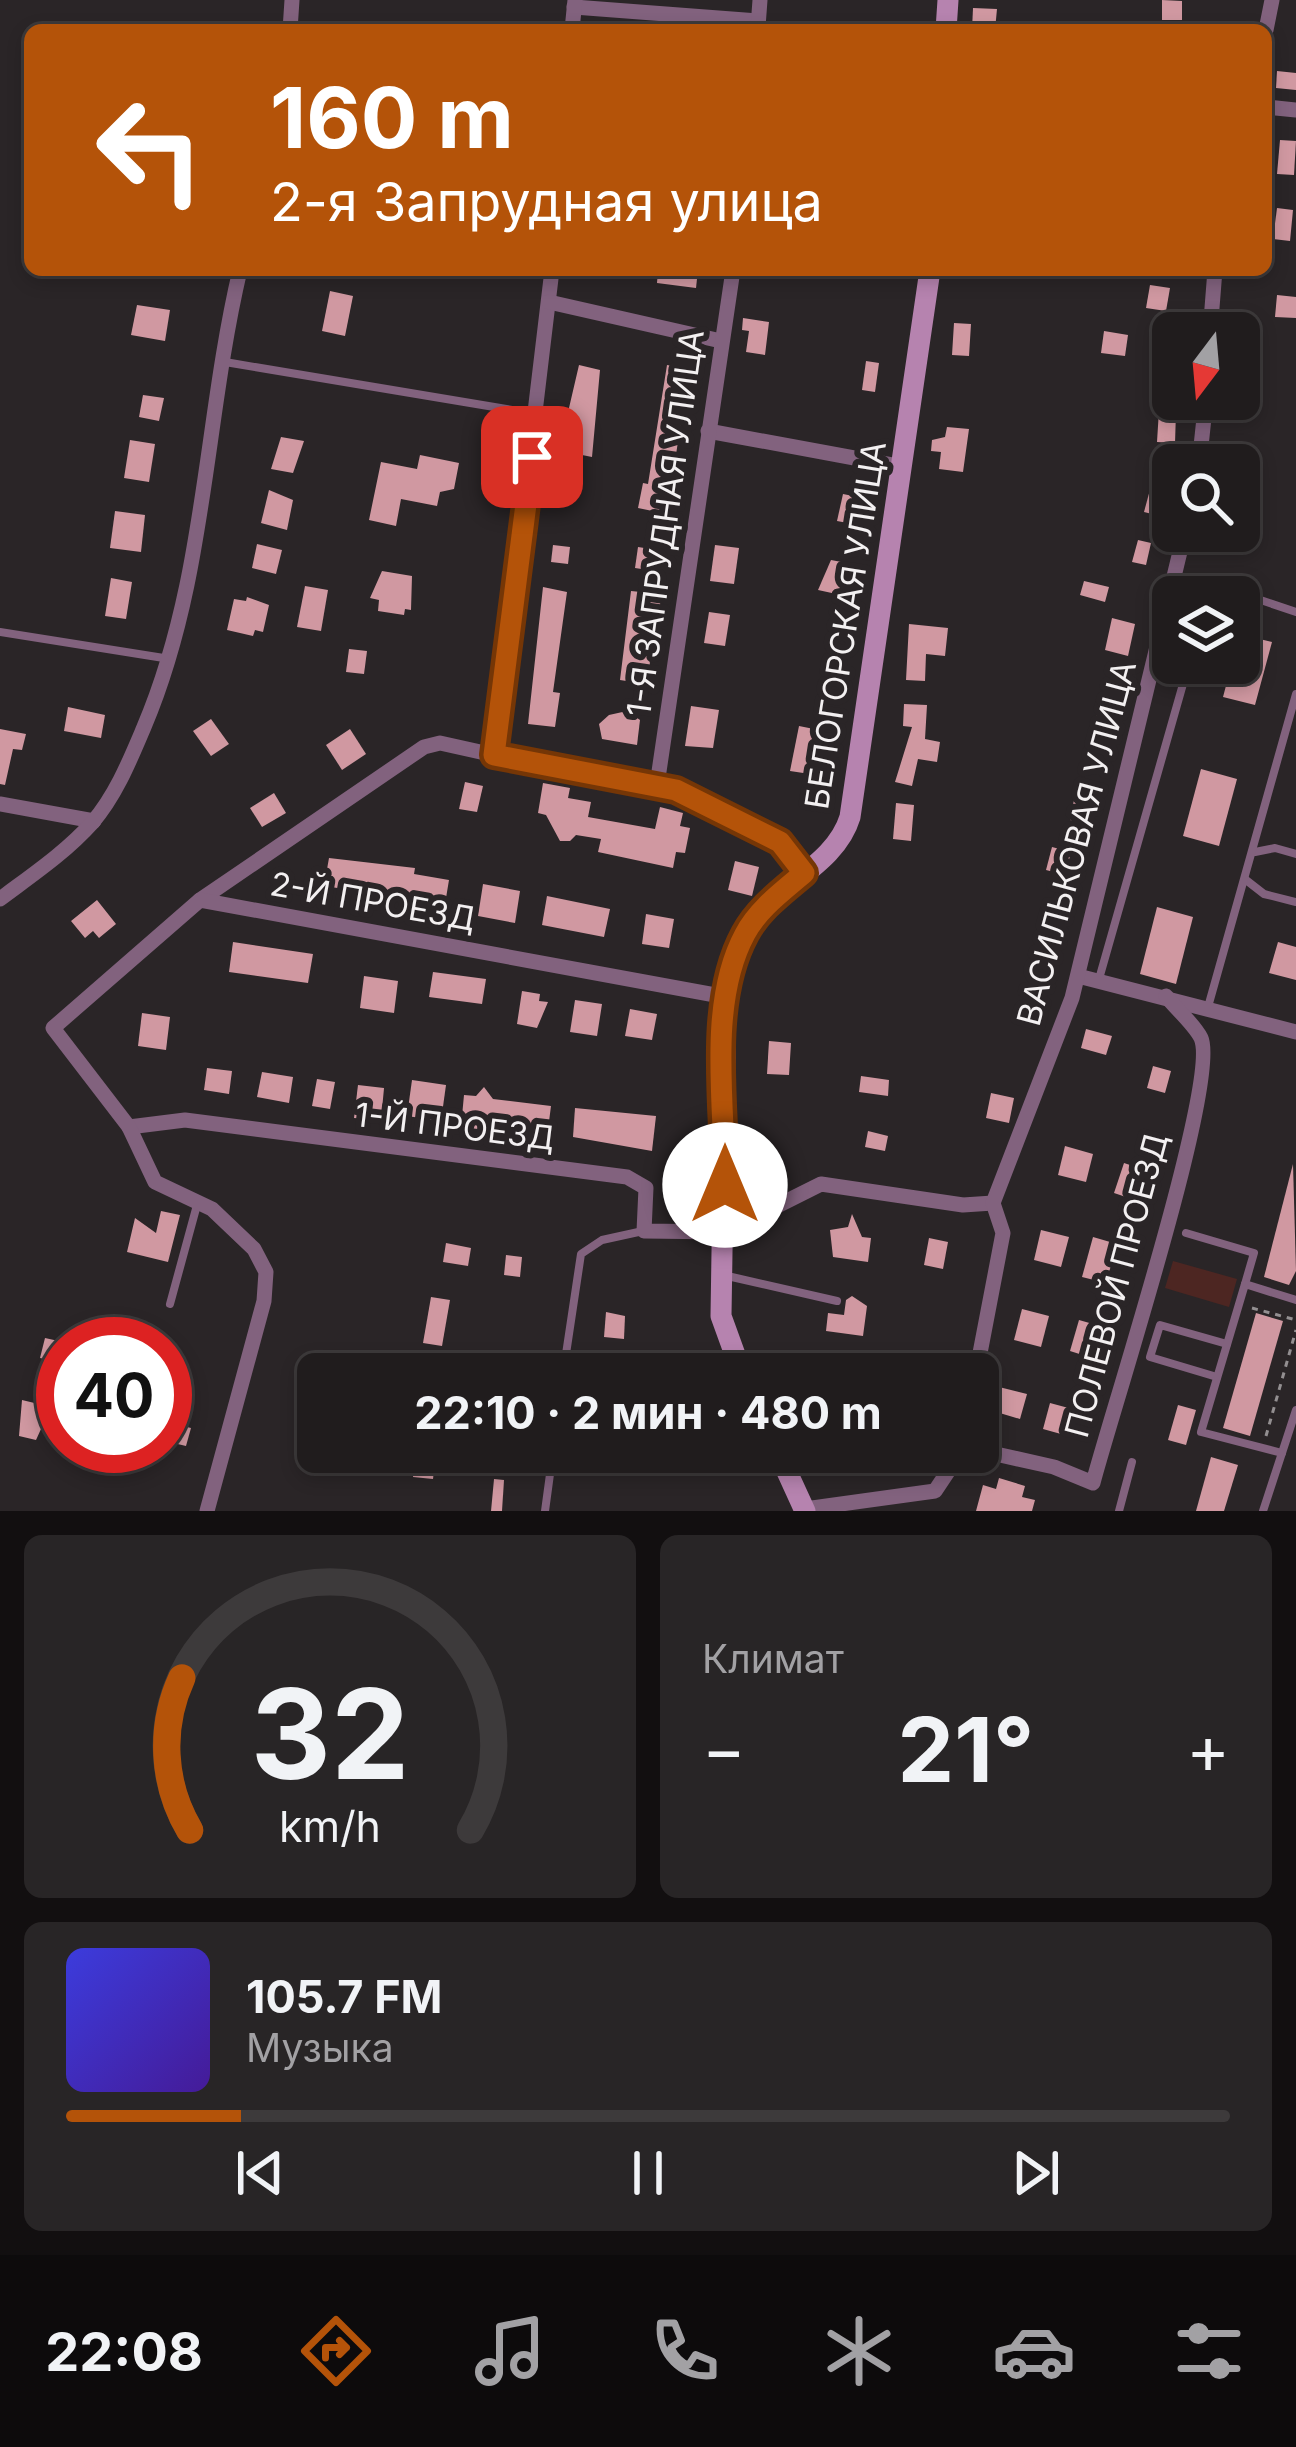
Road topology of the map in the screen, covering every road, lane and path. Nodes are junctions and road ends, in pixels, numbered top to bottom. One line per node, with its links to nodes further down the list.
1 (575, 4): 2 (street)
2 (749, 24)
3 (239, 276): 11 (street)
4 (552, 276): 8 (street)
5 (732, 276): 10 (street, 1-Я ЗАПРУДНАЯ УЛИЦА)
6 (929, 276): 14 (street, БЕЛОГОРСКАЯ УЛИЦА)
7 (1214, 276): 9 (street)
8 (550, 302): 10 (street); 12 (street)
9 (1211, 312)
10 (722, 341): 13 (street, 1-Я ЗАПРУДНАЯ УЛИЦА)
11 (222, 361): 12 (lane); 19 (street)
12 (537, 415): 23 (street)
13 (708, 430): 14 (street); 24 (street, 1-Я ЗАПРУДНАЯ УЛИЦА)
14 (903, 467): 29 (street, БЕЛОГОРСКАЯ УЛИЦА)
15 (1180, 552): 34 (street, ВАСИЛЬКОВАЯ УЛИЦА)
16 (1260, 600): 17 (lane)
17 (1296, 612)
18 (0, 632): 19 (lane)
19 (171, 659): 26 (street)
20 (1184, 684): 35 (lane)
21 (1296, 694): 22 (lane)
22 (1291, 728): 27 (lane)
23 (494, 755): 24 (street); 32 (street)
24 (657, 785): 29 (street)
25 (0, 804): 26 (street)
26 (94, 820): 31 (street)
27 (1255, 852): 28 (lane); 30 (lane)
28 (1296, 854)
29 (804, 873): 37 (street, БЕЛОГОРСКАЯ УЛИЦА)
30 (1246, 880): 33 (lane); 38 (lane)
31 (0, 899)
32 (200, 900): 37 (street, 2-Й ПРОЕЗД); 40 (street)
33 (1296, 902)
34 (1078, 976): 35 (street); 41 (street, ВАСИЛЬКОВАЯ УЛИЦА)
35 (1098, 981): 36 (street)
36 (1166, 996): 38 (street); 62 (street, ПОЛЕВОЙ ПРОЕЗД)
37 (726, 997): 44 (street, БЕЛОГОРСКАЯ УЛИЦА)
38 (1208, 1007): 39 (street)
39 (1296, 1032)
40 (129, 1127): 42 (street); 43 (street, 1-Й ПРОЕЗД)
41 (993, 1203): 44 (street); 57 (street, ВАСИЛЬКОВАЯ УЛИЦА)
42 (198, 1204): 50 (lane); 68 (street)
43 (644, 1232): 44 (street); 55 (lane)
44 (725, 1232): 46 (street, БЕЛОГОРСКАЯ УЛИЦА)
45 (1186, 1232): 47 (lane)
46 (722, 1275): 49 (lane); 56 (street, БЕЛОГОРСКАЯ УЛИЦА)
47 (1245, 1284): 48 (lane); 54 (lane)
48 (1296, 1300)
49 (837, 1301)
50 (170, 1304)
51 (1245, 1306): 52 (path)
52 (1296, 1320)
53 (1296, 1330): 60 (path)
54 (1227, 1344): 58 (lane); 58 (lane)
55 (566, 1353)
56 (733, 1353)
57 (980, 1353)
58 (1217, 1377): 61 (lane)
59 (1296, 1410): 61 (lane)
60 (1264, 1442)
61 (1282, 1453): 71 (lane)
62 (999, 1458)
63 (1132, 1462): 70 (lane)
64 (550, 1473): 69 (lane)
65 (788, 1473): 67 (street)
66 (951, 1473): 67 (street)
67 (805, 1510)
68 (208, 1511)
69 (545, 1511)
70 (1119, 1511)
71 (1263, 1511)

